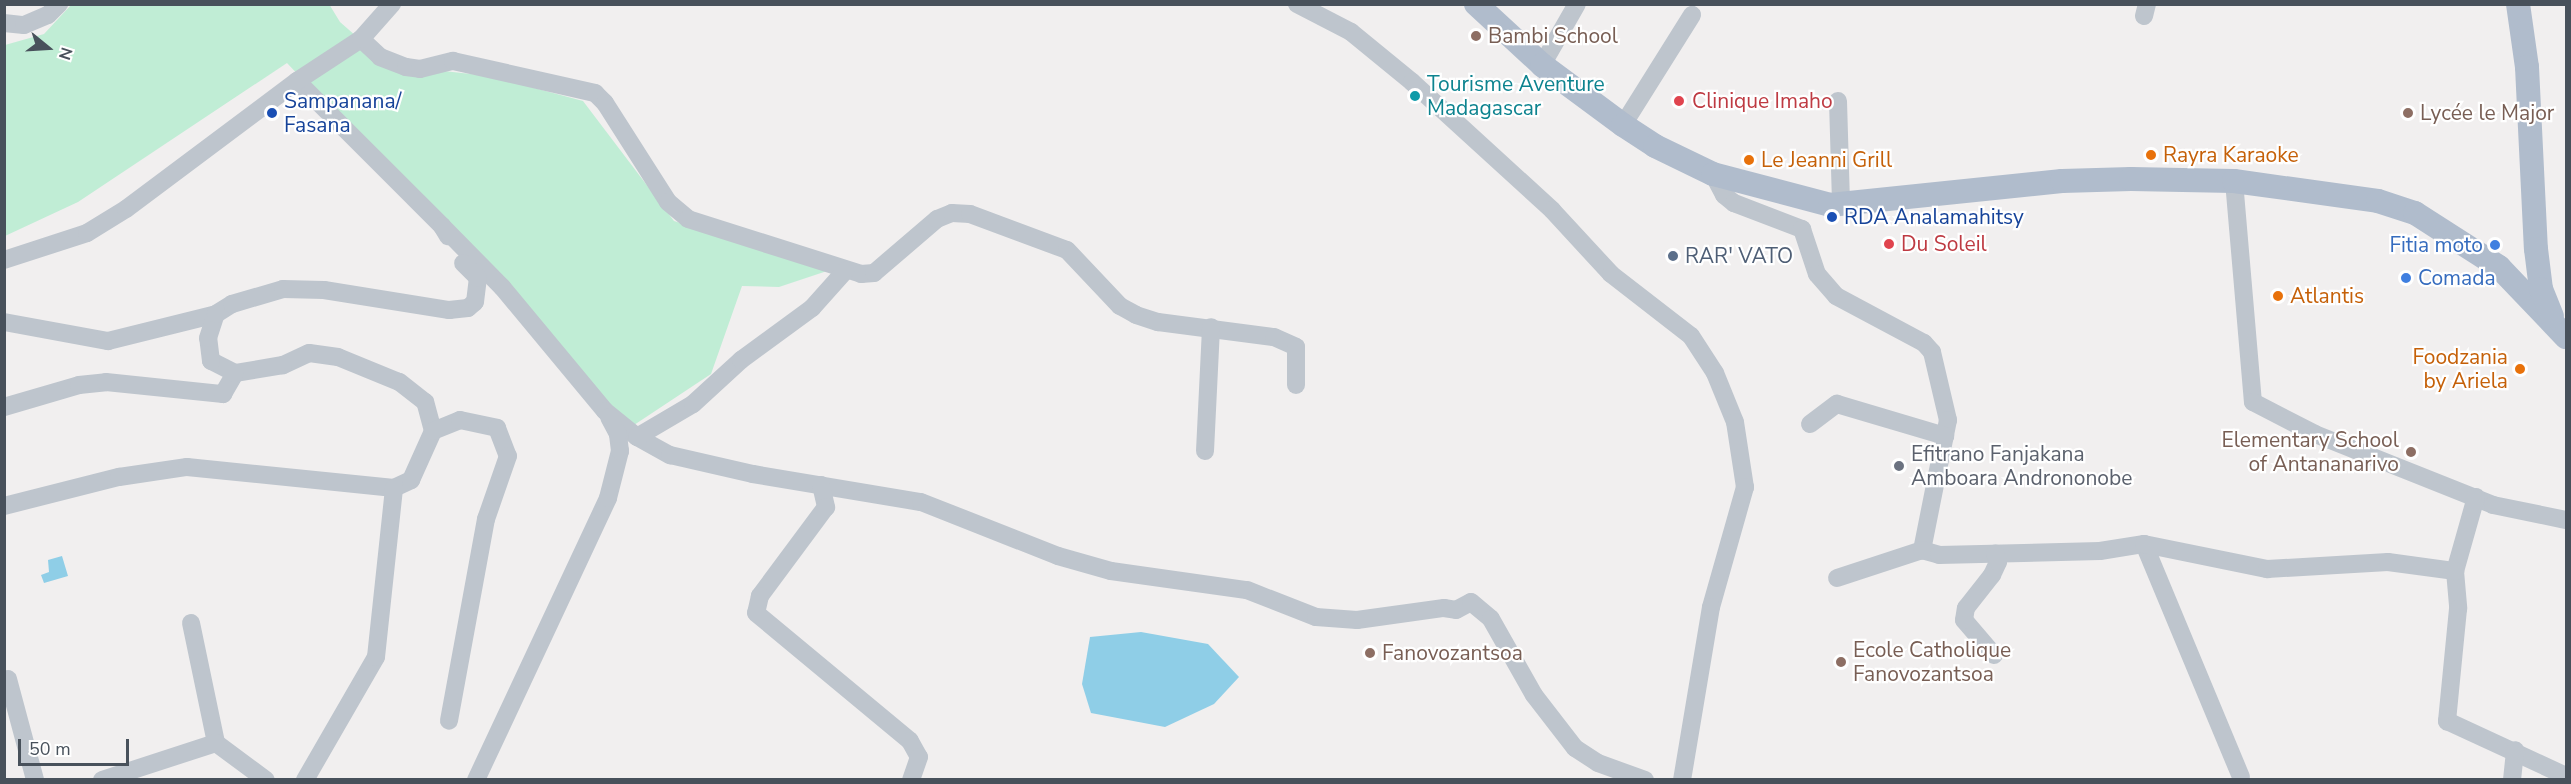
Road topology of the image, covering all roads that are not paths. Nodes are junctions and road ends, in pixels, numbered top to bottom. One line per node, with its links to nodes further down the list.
1 (59, 4): 8 (street)
2 (392, 4): 9 (street)
3 (1296, 4): 58 (street)
4 (1476, 4): 10 (main road)
5 (1577, 4): 10 (street)
6 (2518, 4): 23 (main road)
7 (1692, 15): 13 (street)
8 (4, 23)
9 (361, 39): 11 (street); 19 (street)
10 (1542, 65): 13 (main road)
11 (297, 81): 17 (street); 18 (street)
12 (1838, 101): 16 (street)
13 (1623, 125): 14 (main road)
14 (1713, 174): 16 (main road); 30 (street)
15 (2234, 181): 16 (main road); 23 (main road); 35 (street)
16 (1841, 204)
17 (442, 226): 20 (street); 27 (street)
18 (4, 260)
19 (845, 271): 22 (street); 31 (street)
20 (216, 314): 21 (street); 24 (street)
21 (4, 322)
22 (1211, 327): 25 (street); 32 (street)
23 (2563, 333)
24 (235, 373): 26 (street); 29 (street)
25 (1296, 385)
26 (4, 407)
27 (605, 411): 31 (street); 55 (street)
28 (1810, 424): 30 (street)
29 (433, 431): 34 (street); 46 (street)
30 (1945, 436): 39 (street)
31 (637, 437): 33 (street)
32 (1205, 451)
33 (821, 485): 56 (street); 57 (street)
34 (394, 488): 36 (street); 54 (street)
35 (2476, 497): 37 (street); 41 (street)
36 (4, 506)
37 (2566, 520)
38 (2144, 544): 40 (street); 41 (street); 50 (street)
39 (1922, 550): 40 (street); 42 (street)
40 (1995, 553): 44 (street)
41 (2455, 571): 48 (street)
42 (1837, 578)
43 (191, 623): 47 (street)
44 (1994, 655)
45 (8, 680): 51 (street)
46 (449, 721)
47 (216, 743): 52 (street); 53 (street)
48 (2516, 750): 49 (street); 59 (street)
49 (2566, 776)
50 (2241, 777)
51 (35, 780)
52 (102, 780)
53 (266, 780)
54 (305, 780)
55 (476, 780)
56 (911, 780)
57 (1645, 780)
58 (1682, 780)
59 (2512, 780)

